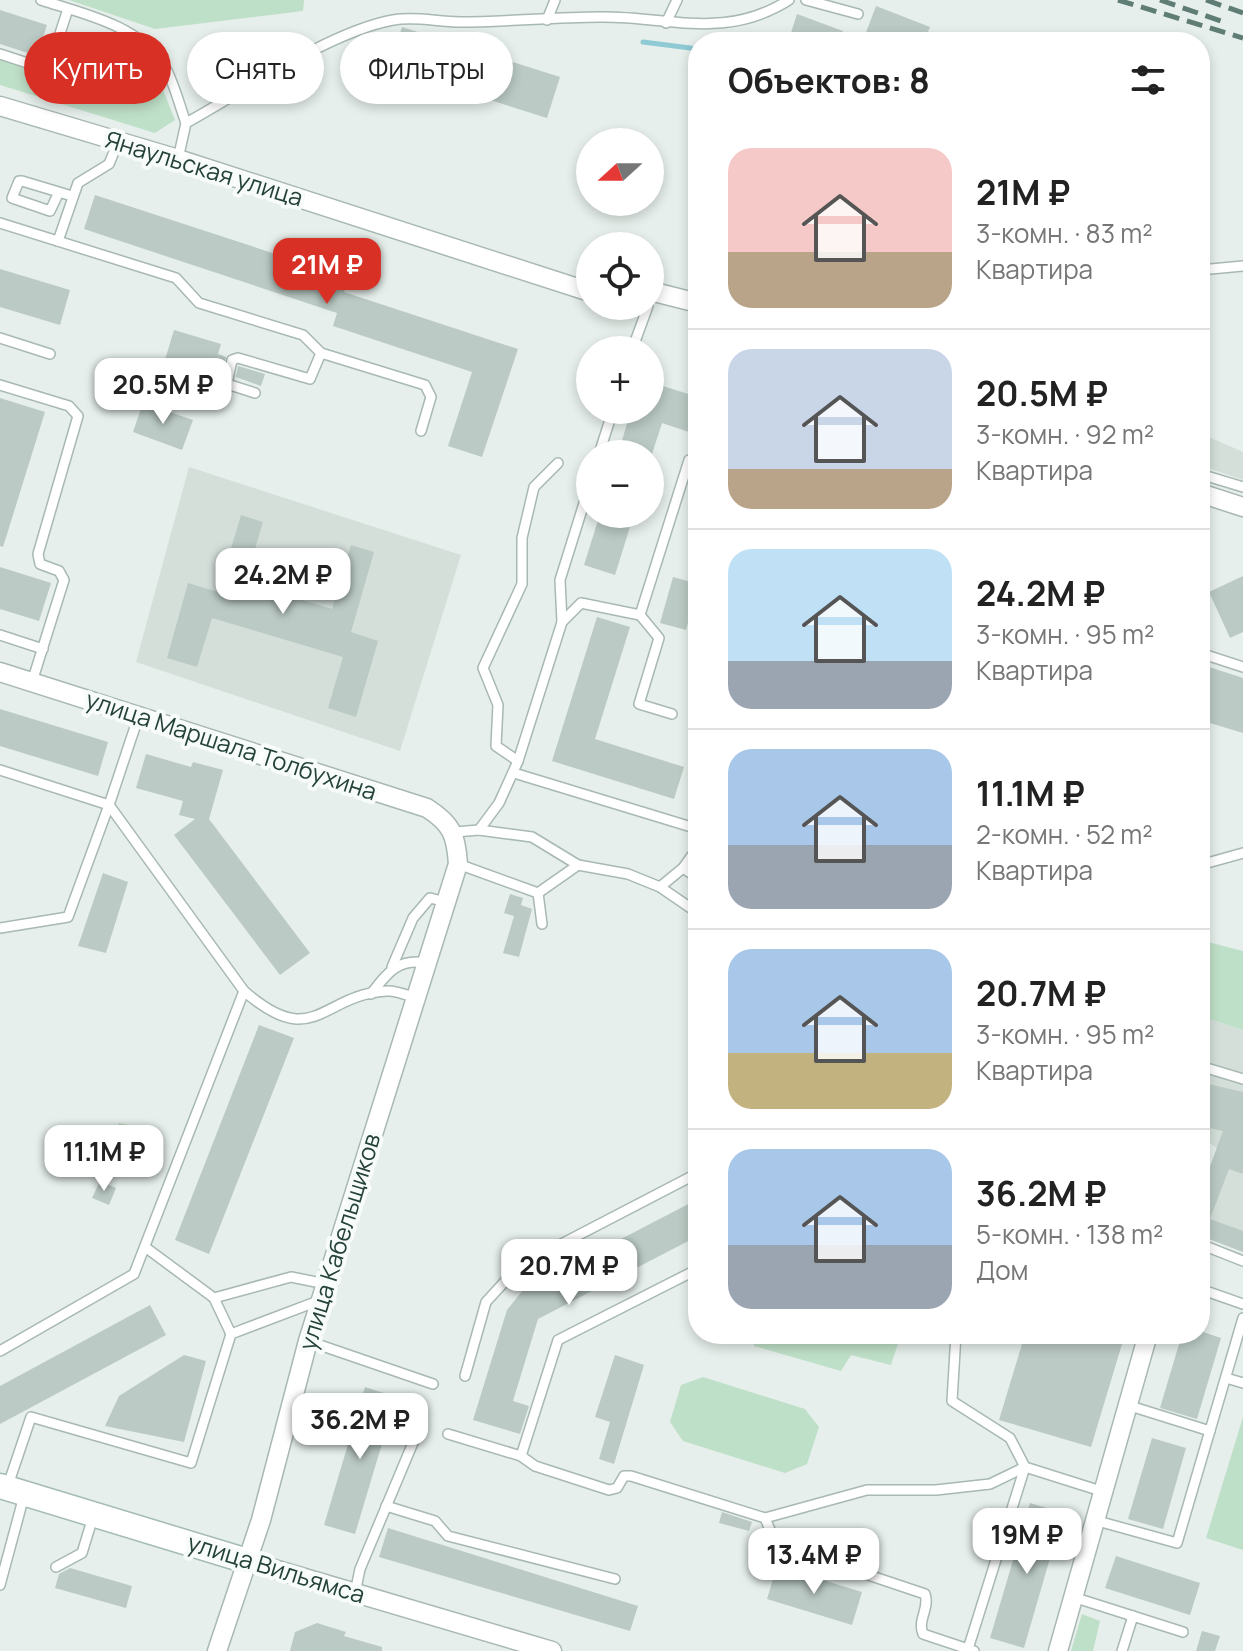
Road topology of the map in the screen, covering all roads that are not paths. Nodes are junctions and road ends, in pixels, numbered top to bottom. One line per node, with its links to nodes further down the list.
1 (41, 0): 6 (lane)
2 (555, 0): 8 (lane)
3 (677, 0): 9 (lane)
4 (789, 0): 9 (lane)
5 (806, 0): 7 (lane)
6 (68, 9): 10 (lane); 14 (lane)
7 (858, 14)
8 (547, 20): 9 (lane); 14 (lane)
9 (666, 23)
10 (60, 32)
11 (0, 54): 12 (lane)
12 (24, 62)
13 (0, 106): 15 (street, Янаульская улица)
14 (186, 123): 16 (lane)
15 (118, 142): 16 (street, Янаульская улица); 18 (lane)
16 (178, 159): 23 (street, Янаульская улица)
17 (59, 192): 17 (lane); 18 (lane)
18 (72, 196): 20 (lane)
19 (0, 223): 20 (lane)
20 (58, 241): 27 (lane)
21 (1243, 266): 22 (lane)
22 (1210, 269)
23 (576, 287)
24 (664, 298): 25 (street)
25 (688, 302)
26 (0, 338): 28 (lane)
27 (321, 353): 30 (lane); 31 (lane)
28 (50, 354)
29 (0, 385): 42 (lane)
30 (255, 393)
31 (421, 431)
32 (558, 463): 49 (lane)
33 (688, 463): 39 (lane)
34 (1210, 477): 35 (lane)
35 (1243, 487)
36 (1210, 496): 37 (street)
37 (1243, 507)
38 (576, 528): 40 (lane)
39 (640, 615): 40 (lane); 47 (lane)
40 (562, 622): 49 (lane)
41 (0, 635): 42 (lane)
42 (43, 649): 46 (lane)
43 (1210, 656): 44 (lane)
44 (1243, 667)
45 (0, 672): 46 (street, улица Маршала Толбухина)
46 (32, 682): 48 (street, улица Маршала Толбухина)
47 (672, 714)
48 (139, 715): 52 (lane); 55 (street, улица Маршала Толбухина)
49 (518, 761): 51 (lane)
50 (0, 770): 52 (lane)
51 (514, 773): 53 (lane); 54 (lane)
52 (109, 805): 68 (lane); 71 (lane)
53 (688, 826)
54 (479, 830): 55 (lane); 60 (lane)
55 (455, 832): 59 (street, улица Кабельщиков)
56 (1243, 853): 58 (lane)
57 (688, 861): 61 (lane)
58 (1210, 862)
59 (458, 864): 64 (lane); 65 (street, улица Кабельщиков)
60 (578, 865): 63 (lane); 64 (lane)
61 (683, 868): 62 (lane); 63 (lane)
62 (688, 871)
63 (660, 887): 66 (lane)
64 (538, 893): 67 (lane)
65 (446, 903): 69 (street, улица Кабельщиков); 70 (lane)
66 (688, 906)
67 (542, 924)
68 (0, 928)
69 (427, 963): 70 (lane); 73 (street, улица Кабельщиков)
70 (392, 967): 72 (lane)
71 (244, 991): 72 (lane); 77 (lane)
72 (371, 994): 73 (lane)
73 (416, 998): 81 (street, улица Кабельщиков)
74 (1210, 1069): 75 (lane)
75 (1243, 1079)
76 (688, 1178): 91 (lane)
77 (145, 1247): 83 (lane); 90 (lane)
78 (1210, 1248): 79 (lane)
79 (1243, 1261)
80 (688, 1274): 99 (lane)
81 (323, 1292): 83 (lane); 86 (lane); 87 (street, улица Кабельщиков)
82 (1210, 1292): 84 (lane)
83 (214, 1298): 86 (lane)
84 (1243, 1304)
85 (1243, 1318): 92 (lane)
86 (231, 1334): 101 (lane)
87 (308, 1341): 94 (lane); 107 (street, улица Кабельщиков)
88 (955, 1344): 100 (lane)
89 (1145, 1344): 95 (street)
90 (0, 1351)
91 (465, 1376)
92 (1226, 1378): 93 (lane); 97 (lane)
93 (1243, 1383)
94 (433, 1384)
95 (1127, 1405): 97 (lane); 102 (street)
96 (420, 1426): 103 (lane)
97 (1210, 1431): 106 (lane)
98 (448, 1434): 99 (lane)
99 (521, 1456): 105 (lane)
100 (1025, 1467): 102 (lane); 105 (lane); 116 (lane)
101 (11, 1489): 104 (street, улица Вильямса); 110 (lane)
102 (1101, 1491): 106 (street)
103 (386, 1506): 109 (lane); 111 (lane)
104 (93, 1514): 107 (street, улица Вильямса); 108 (lane)
105 (765, 1518): 116 (lane)
106 (1094, 1520): 112 (street)
107 (247, 1561): 111 (street, улица Вильямса); 117 (street, улица Кабельщиков)
108 (56, 1567)
109 (615, 1579)
110 (0, 1585)
111 (355, 1593): 115 (street, улица Вильямса)
112 (1073, 1597): 113 (lane); 118 (street)
113 (1133, 1616): 114 (lane); 119 (lane)
114 (1183, 1632)
115 (548, 1650)
116 (971, 1650)
117 (217, 1651)
118 (1058, 1651)
119 (1122, 1651)

